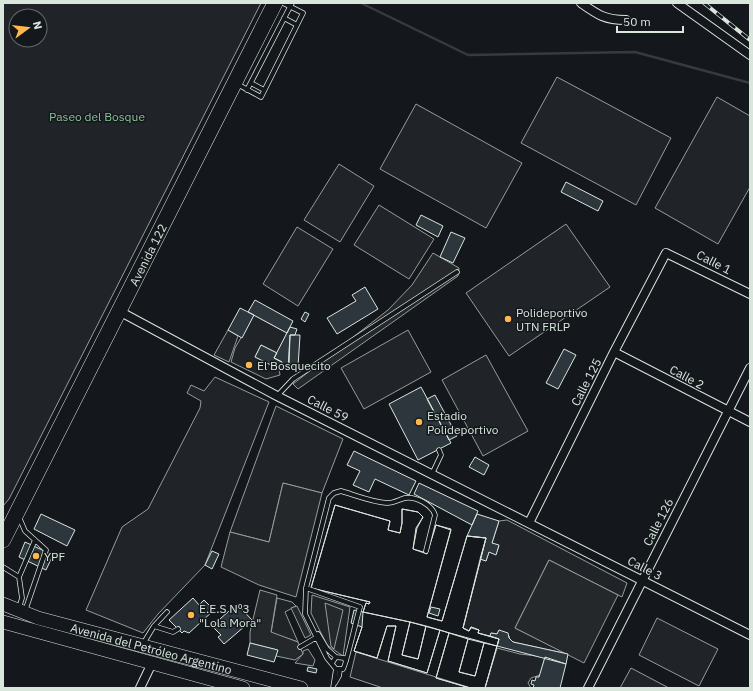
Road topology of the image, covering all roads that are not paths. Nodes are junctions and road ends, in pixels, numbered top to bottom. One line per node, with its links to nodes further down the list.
1 (275, 3): 11 (highway, Avenida 122)
2 (282, 3): 5 (lane)
3 (581, 3): 7 (street)
4 (677, 3): 9 (street)
5 (291, 5): 6 (lane); 8 (lane)
6 (284, 18): 8 (lane); 10 (lane)
7 (626, 20)
8 (297, 25): 12 (lane)
9 (750, 55)
10 (251, 83): 11 (lane); 12 (lane)
11 (241, 87): 12 (lane); 16 (highway, Avenida 122)
12 (264, 90)
13 (666, 253): 15 (street, Calle 1); 17 (street, Calle 125)
14 (457, 272): 19 (lane)
15 (750, 294)
16 (119, 311): 19 (street, Calle 59); 24 (highway, Avenida 122)
17 (614, 352): 20 (street, Calle 2); 26 (street, Calle 125)
18 (750, 368): 20 (street, Calle 126)
19 (276, 396): 23 (street, Calle 59)
20 (728, 412): 21 (street, Calle 2); 32 (street, Calle 126)
21 (750, 422)
22 (439, 450): 23 (lane)
23 (432, 474): 26 (street, Calle 59)
24 (18, 508): 25 (highway, Avenida 122); 27 (highway, Avenida 122); 28 (lane)
25 (3, 519)
26 (529, 523): 32 (street, Calle 3)
27 (3, 540)
28 (35, 540): 31 (lane); 35 (lane)
29 (426, 551): 33 (lane)
30 (3, 567): 31 (lane)
31 (19, 577): 35 (lane)
32 (642, 580): 40 (street, Calle 3); 53 (street, Calle 126)
33 (306, 588): 41 (lane); 44 (lane); 45 (lane)
34 (3, 604): 35 (main road, Avenida del Petróleo Argentino)
35 (22, 612): 42 (main road, Avenida del Petróleo Argentino)
36 (167, 612): 38 (lane)
37 (3, 622): 46 (main road, Avenida del Petróleo Argentino)
38 (154, 626): 39 (lane); 42 (lane)
39 (178, 629)
40 (750, 635)
41 (317, 637): 43 (lane); 47 (lane)
42 (142, 646): 51 (main road, Avenida del Petróleo Argentino)
43 (300, 646)
44 (336, 657): 45 (lane); 47 (lane)
45 (346, 662): 48 (lane)
46 (152, 663): 49 (street); 50 (main road, Avenida del Petróleo Argentino)
47 (332, 663): 48 (lane)
48 (338, 670): 52 (lane)
49 (140, 688)
50 (243, 688)
51 (301, 688)
52 (334, 688)
53 (588, 688)

